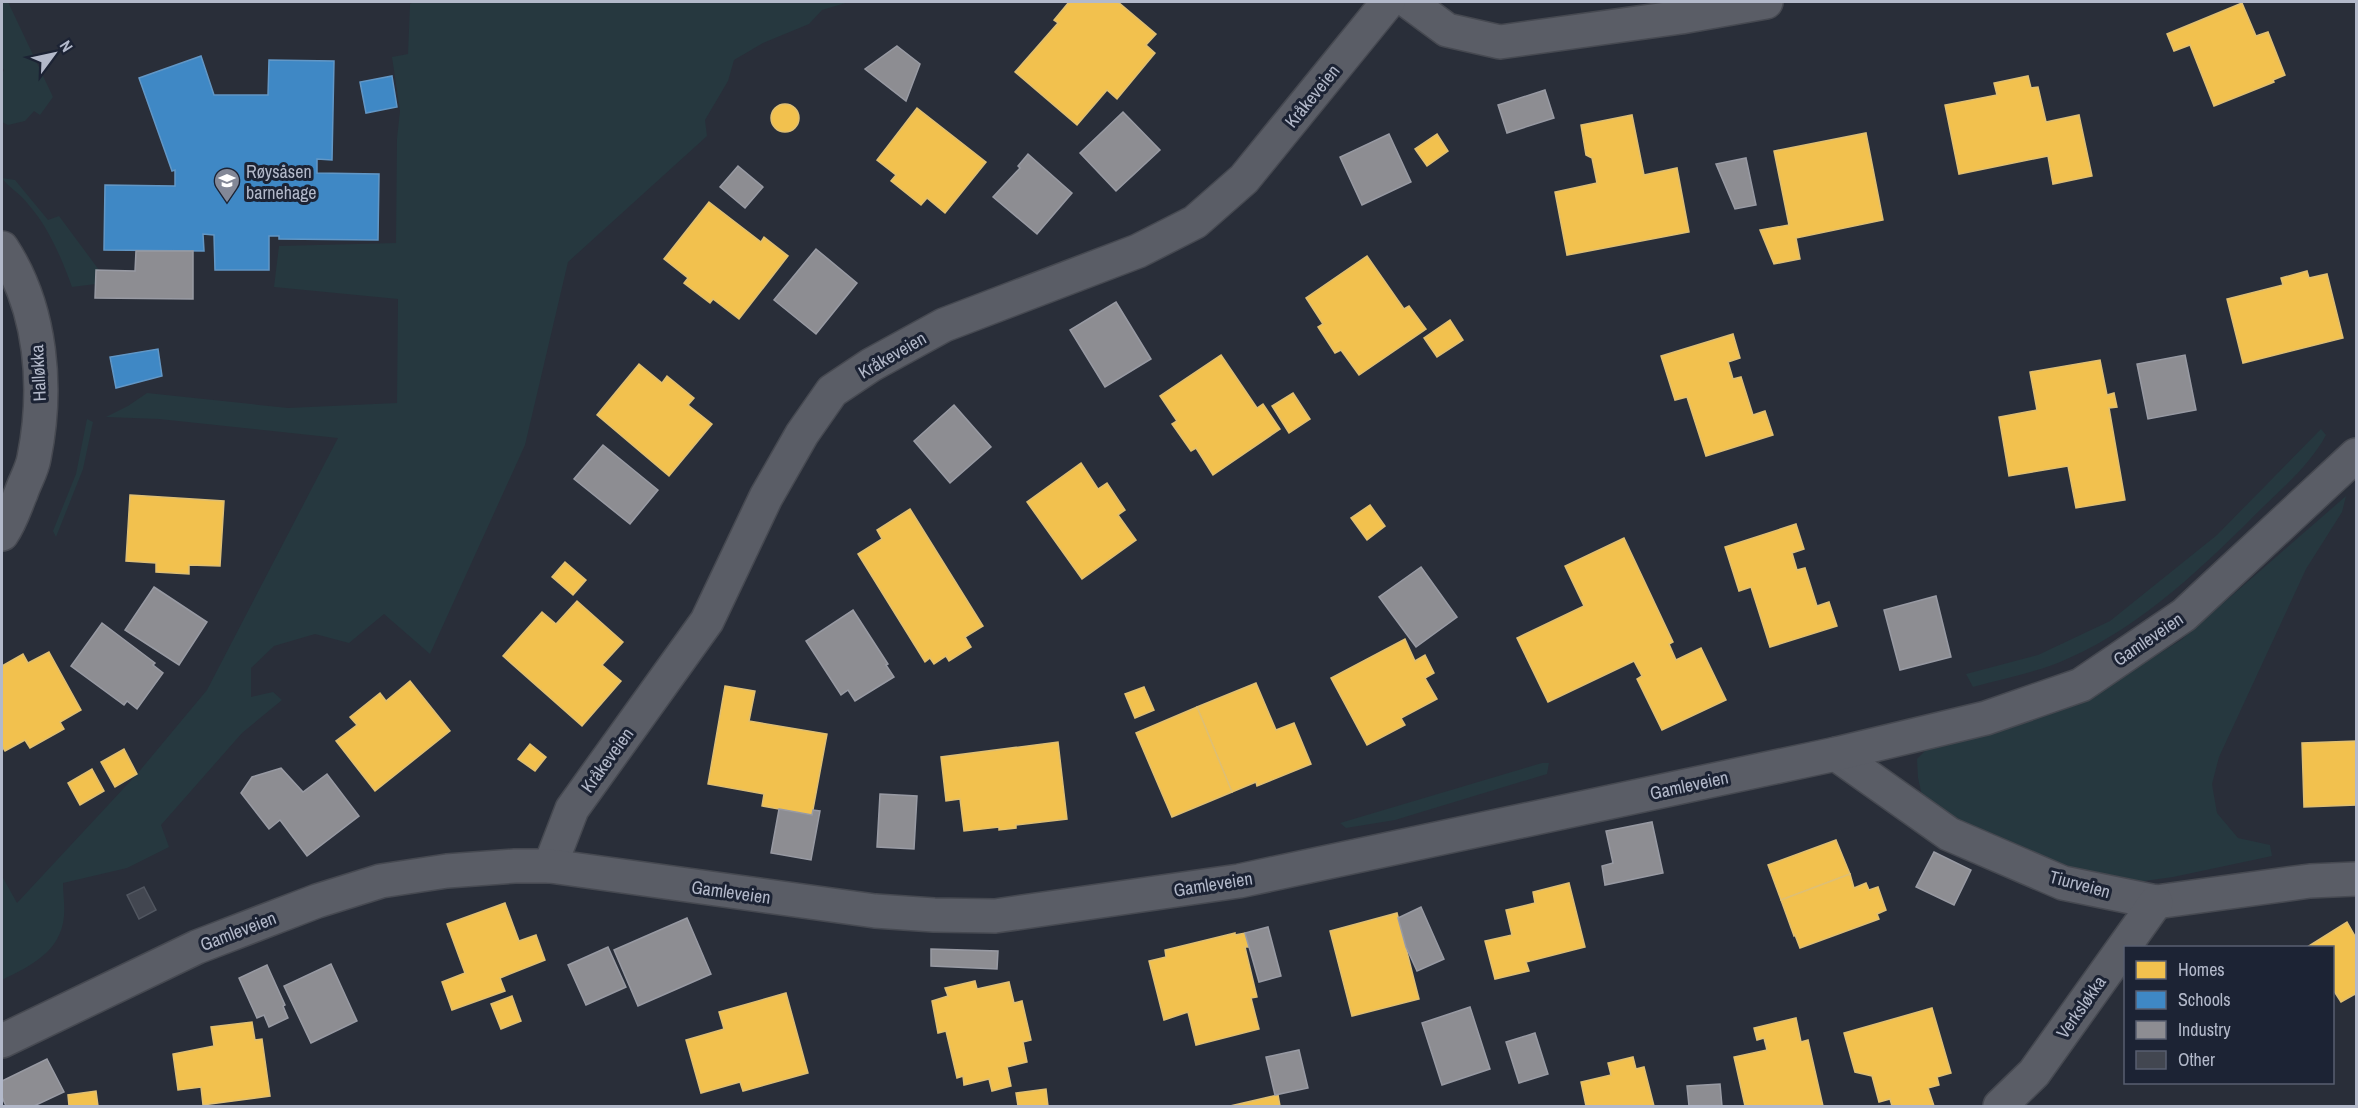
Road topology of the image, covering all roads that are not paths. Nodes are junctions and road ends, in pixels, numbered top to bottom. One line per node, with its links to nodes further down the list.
1 (1388, 2): 8 (street, Kråkeveien)
2 (1409, 2): 3 (street)
3 (1766, 2)
4 (2, 248): 6 (street, Halløkka)
5 (2356, 455): 7 (street, Gamleveien)
6 (2, 534)
7 (1836, 754): 8 (street, Gamleveien); 10 (street, Tiurveien)
8 (550, 866): 13 (street, Gamleveien)
9 (2356, 879): 10 (street, Tiurveien)
10 (2156, 902): 11 (street, Verksløkka)
11 (2125, 946)
12 (2124, 947): 14 (street, Verksløkka)
13 (2, 1041)
14 (2000, 1107)

